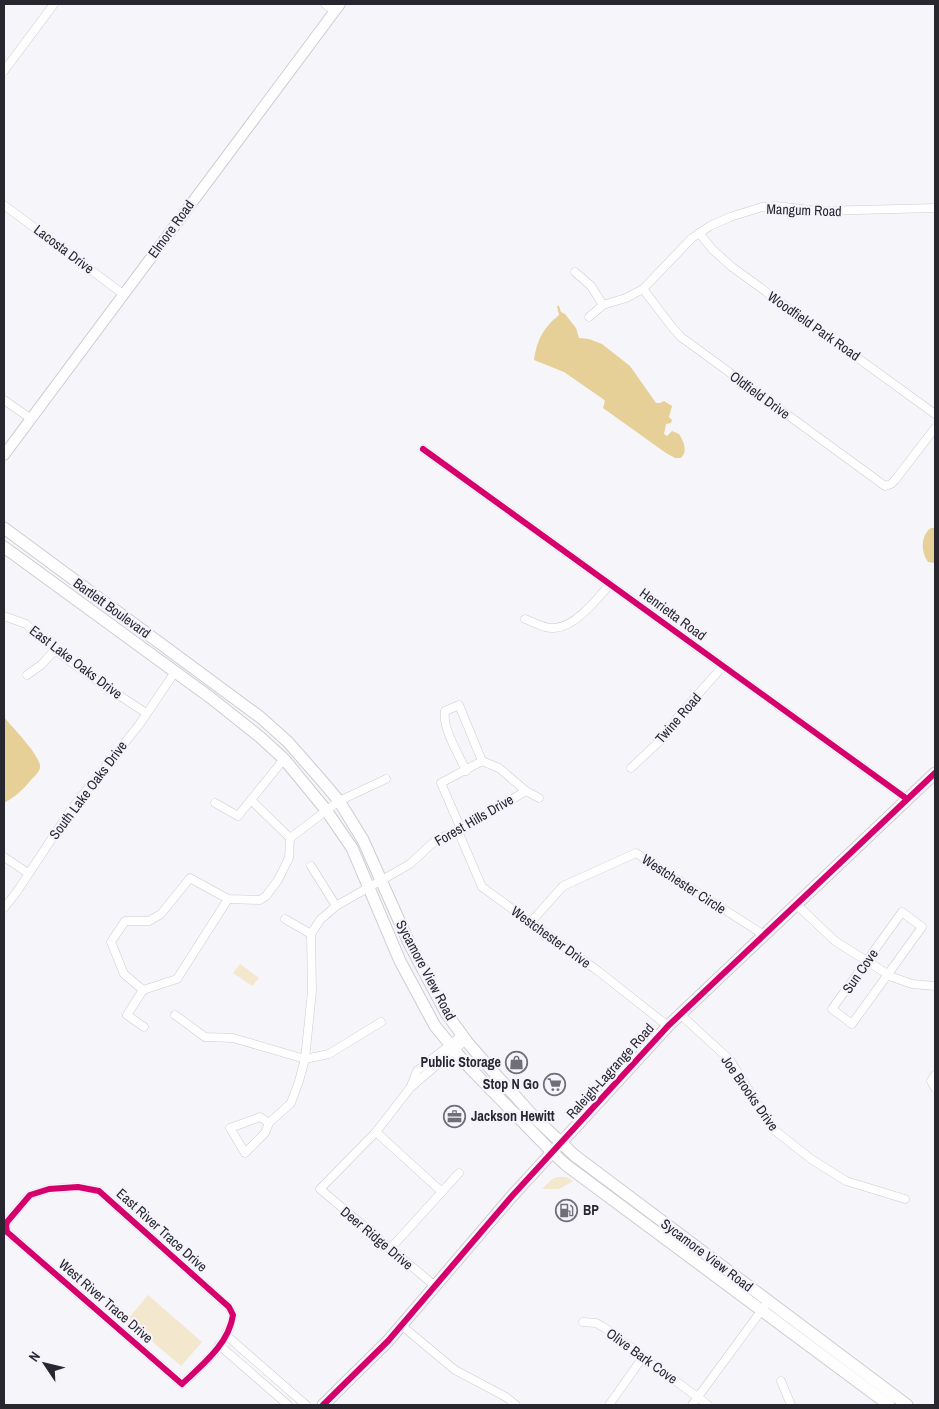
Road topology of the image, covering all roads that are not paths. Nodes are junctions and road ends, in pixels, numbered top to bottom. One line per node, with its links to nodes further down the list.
1 (54, 4): 4 (street)
2 (325, 4): 3 (street)
3 (337, 8): 10 (street, Elmore Road)
4 (4, 71)
5 (4, 205): 10 (street, Lacosta Drive)
6 (935, 208): 7 (street, Mangum Road)
7 (699, 233): 9 (street, Mangum Road); 14 (street, Woodfield Park Road)
8 (575, 272): 11 (street)
9 (643, 289): 11 (street, Mangum Road); 16 (street, Oldfield Drive)
10 (123, 294): 15 (street, Elmore Road)
11 (603, 305): 12 (street, Mangum Road)
12 (589, 317)
13 (4, 400): 15 (street)
14 (935, 414)
15 (30, 418): 18 (street, Elmore Road)
16 (935, 428)
17 (423, 448): 21 (street, Henrietta Road)
18 (4, 455)
19 (4, 528): 22 (main road, Bartlett Boulevard)
20 (4, 547): 23 (main road, Bartlett Boulevard)
21 (610, 584): 25 (street); 27 (street, Henrietta Road)
22 (94, 596): 23 (main road); 30 (main road, Bartlett Boulevard)
23 (86, 607): 28 (main road, Bartlett Boulevard)
24 (4, 616): 26 (street, East Lake Oaks Drive)
25 (525, 619)
26 (56, 650): 29 (street); 32 (street, East Lake Oaks Drive)
27 (724, 666): 37 (street, Twine Road); 43 (street, Henrietta Road)
28 (174, 672): 31 (main road, Bartlett Boulevard); 32 (street, South Lake Oaks Drive)
29 (27, 675)
30 (220, 688): 33 (main road, Sycamore View Road)
31 (211, 698): 34 (main road, Sycamore View Road)
32 (146, 713): 51 (street, South Lake Oaks Drive)
33 (260, 717): 34 (main road); 46 (main road, Sycamore View Road)
34 (251, 730): 35 (main road, Sycamore View Road)
35 (284, 759): 44 (street); 46 (main road, Sycamore View Road)
36 (482, 761): 38 (street); 38 (street); 41 (street)
37 (631, 768)
38 (466, 770): 47 (street, Westchester Drive)
39 (935, 773): 43 (main road, Raleigh-Lagrange Road)
40 (386, 779): 46 (street)
41 (526, 791): 42 (street); 47 (street, Forest Hills Drive)
42 (538, 798)
43 (908, 799): 54 (main road, Raleigh-Lagrange Road)
44 (251, 800): 45 (street); 48 (street)
45 (215, 803)
46 (332, 806): 48 (street); 52 (main road, Sycamore View Road)
47 (460, 830): 52 (street, Forest Hills Drive); 58 (street, Westchester Drive)
48 (290, 838): 53 (street)
49 (4, 857): 51 (street)
50 (311, 866): 55 (street)
51 (28, 873): 56 (street, South Lake Oaks Drive)
52 (375, 883): 55 (street, Forest Hills Drive); 70 (main road, Sycamore View Road); 71 (main road, Sycamore View Road)
53 (228, 899): 64 (street); 64 (street)
54 (797, 905): 60 (main road, Raleigh-Lagrange Road); 61 (street)
55 (336, 906): 59 (street, Forest Hills Drive)
56 (4, 908)
57 (285, 919): 59 (street)
58 (531, 922): 60 (street, Westchester Circle); 69 (street, Westchester Drive)
59 (311, 934): 72 (street)
60 (764, 935): 66 (main road, Raleigh-Lagrange Road)
61 (867, 960): 62 (street); 62 (street, Sun Cove); 62 (street, Sun Cove)
62 (889, 975): 63 (street)
63 (935, 986)
64 (143, 990): 68 (street)
65 (175, 1015): 72 (street)
66 (681, 1015): 69 (main road, Raleigh-Lagrange Road); 86 (street, Joe Brooks Drive)
67 (381, 1022): 72 (street)
68 (144, 1026)
69 (668, 1026): 81 (main road, Raleigh-Lagrange Road)
70 (464, 1038): 71 (street); 73 (main road, Sycamore View Road)
71 (453, 1047): 75 (main road, Sycamore View Road); 80 (street)
72 (304, 1059): 79 (street)
73 (488, 1066): 75 (main road); 77 (main road, Sycamore View Road)
74 (935, 1075): 76 (street)
75 (478, 1076): 78 (main road, Sycamore View Road)
76 (935, 1088)
77 (521, 1102): 78 (main road); 81 (main road, Sycamore View Road)
78 (512, 1110): 82 (main road, Sycamore View Road)
79 (269, 1122): 79 (street)
80 (376, 1132): 84 (street); 87 (street, Deer Ridge Drive)
81 (562, 1143): 82 (main road, Raleigh-Lagrange Road); 89 (main road, Sycamore View Road)
82 (553, 1152): 88 (main road, Raleigh-Lagrange Road); 90 (main road, Sycamore View Road)
83 (459, 1173): 84 (street)
84 (442, 1192): 87 (street)
85 (30, 1195): 93 (street, East River Trace Drive); 94 (street, West River Trace Drive)
86 (905, 1200)
87 (390, 1249): 88 (street, Deer Ridge Drive)
88 (435, 1286): 92 (main road, Raleigh-Lagrange Road)
89 (768, 1301): 90 (street); 100 (main road, Sycamore View Road)
90 (761, 1312): 99 (street); 100 (main road, Sycamore View Road)
91 (583, 1322): 95 (street, Olive Bark Cove)
92 (402, 1325): 103 (main road, Raleigh-Lagrange Road); 104 (street)
93 (227, 1336): 94 (street); 96 (street)
94 (219, 1345): 97 (street)
95 (643, 1357): 99 (street, Olive Bark Cove); 105 (street)
96 (269, 1373): 97 (street); 102 (street)
97 (261, 1381): 101 (street)
98 (780, 1381): 108 (street)
99 (698, 1397): 106 (street); 107 (street, Olive Bark Cove)
100 (880, 1397): 109 (main road, Sycamore View Road); 110 (main road, Sycamore View Road)
101 (288, 1405)
102 (306, 1405)
103 (323, 1405)
104 (516, 1405)
105 (609, 1405)
106 (692, 1405)
107 (708, 1405)
108 (791, 1405)
109 (889, 1405)
110 (907, 1405)

